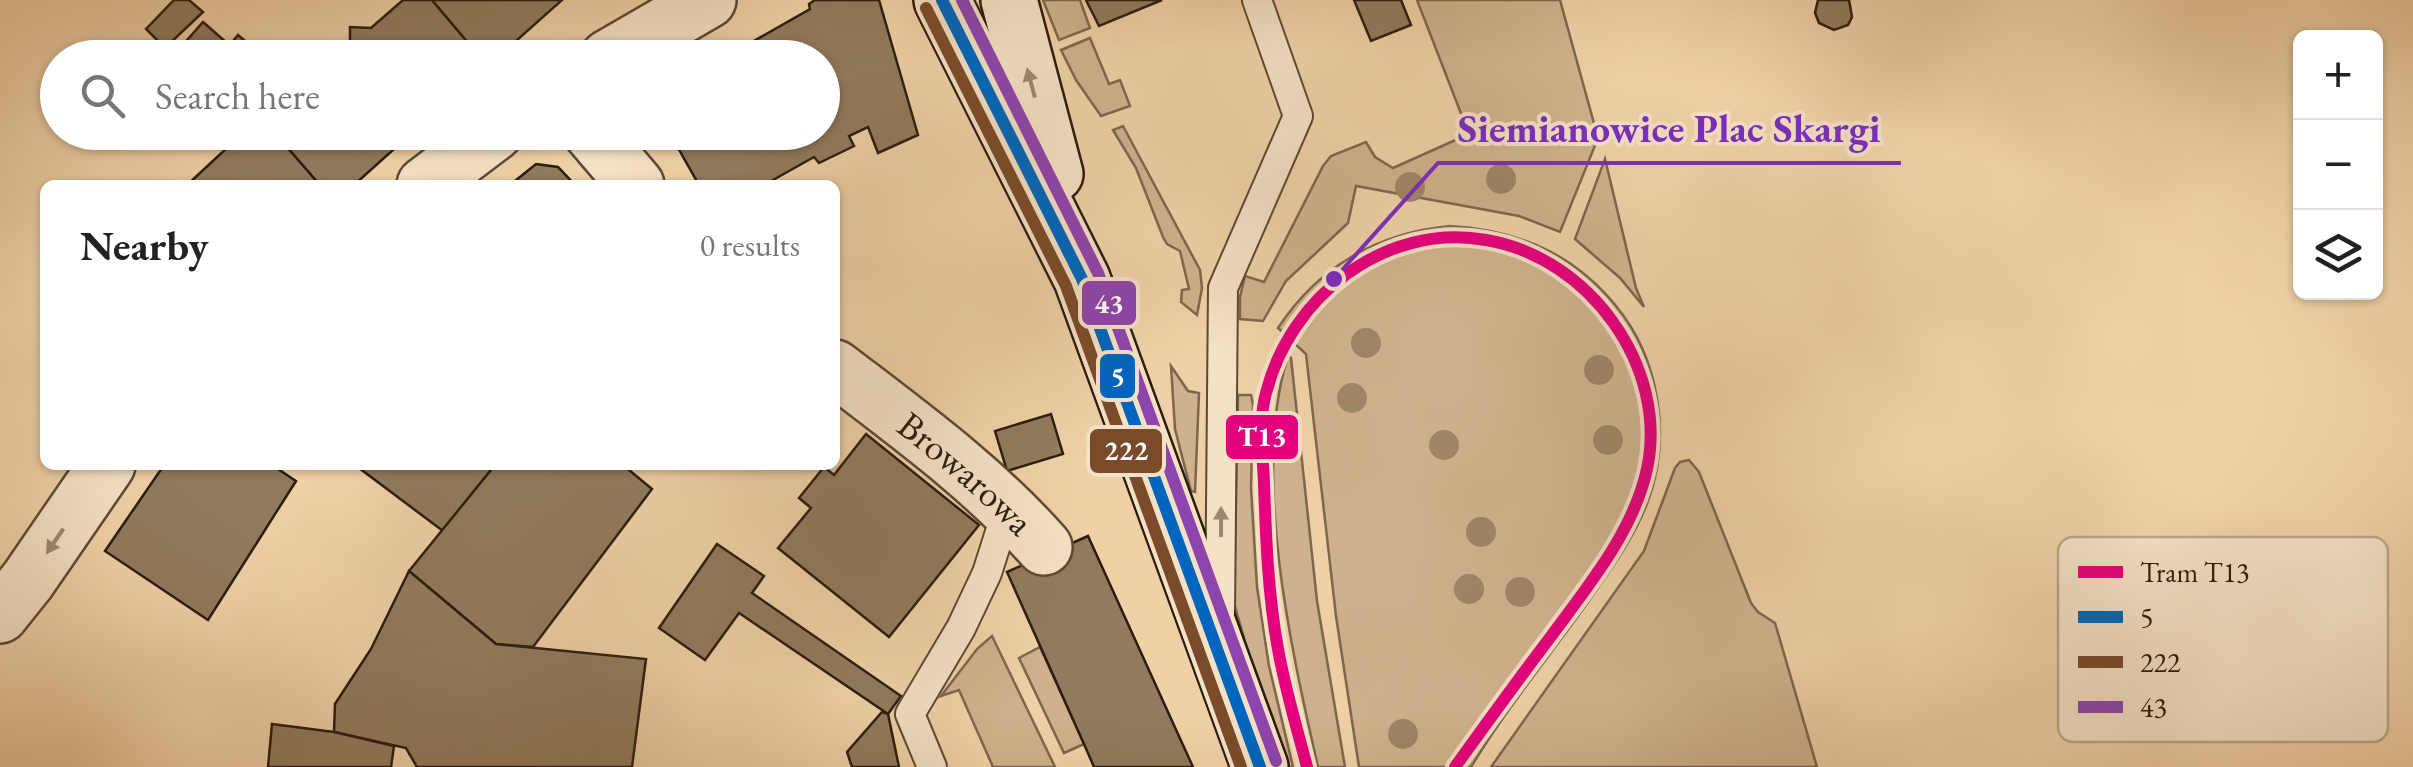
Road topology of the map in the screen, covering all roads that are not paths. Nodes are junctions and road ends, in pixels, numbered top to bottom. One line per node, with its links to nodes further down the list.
1 (652, 0): 6 (main road)
2 (708, 0): 7 (main road)
3 (942, 0): 12 (main road)
4 (1009, 0): 12 (main road, one-way to 4)
5 (1256, 0): 17 (lane, one-way to 5)
6 (608, 40)
7 (639, 40)
8 (471, 150): 10 (main road)
9 (606, 150): 11 (main road)
10 (432, 180)
11 (632, 180)
12 (1082, 279): 17 (main road)
13 (840, 372): 15 (main road, Browarowa)
14 (104, 470): 16 (main road, one-way to 16)
15 (1026, 527): 18 (lane)
16 (0, 615)
17 (1220, 655): 19 (main road)
18 (932, 767)
19 (1260, 767)

